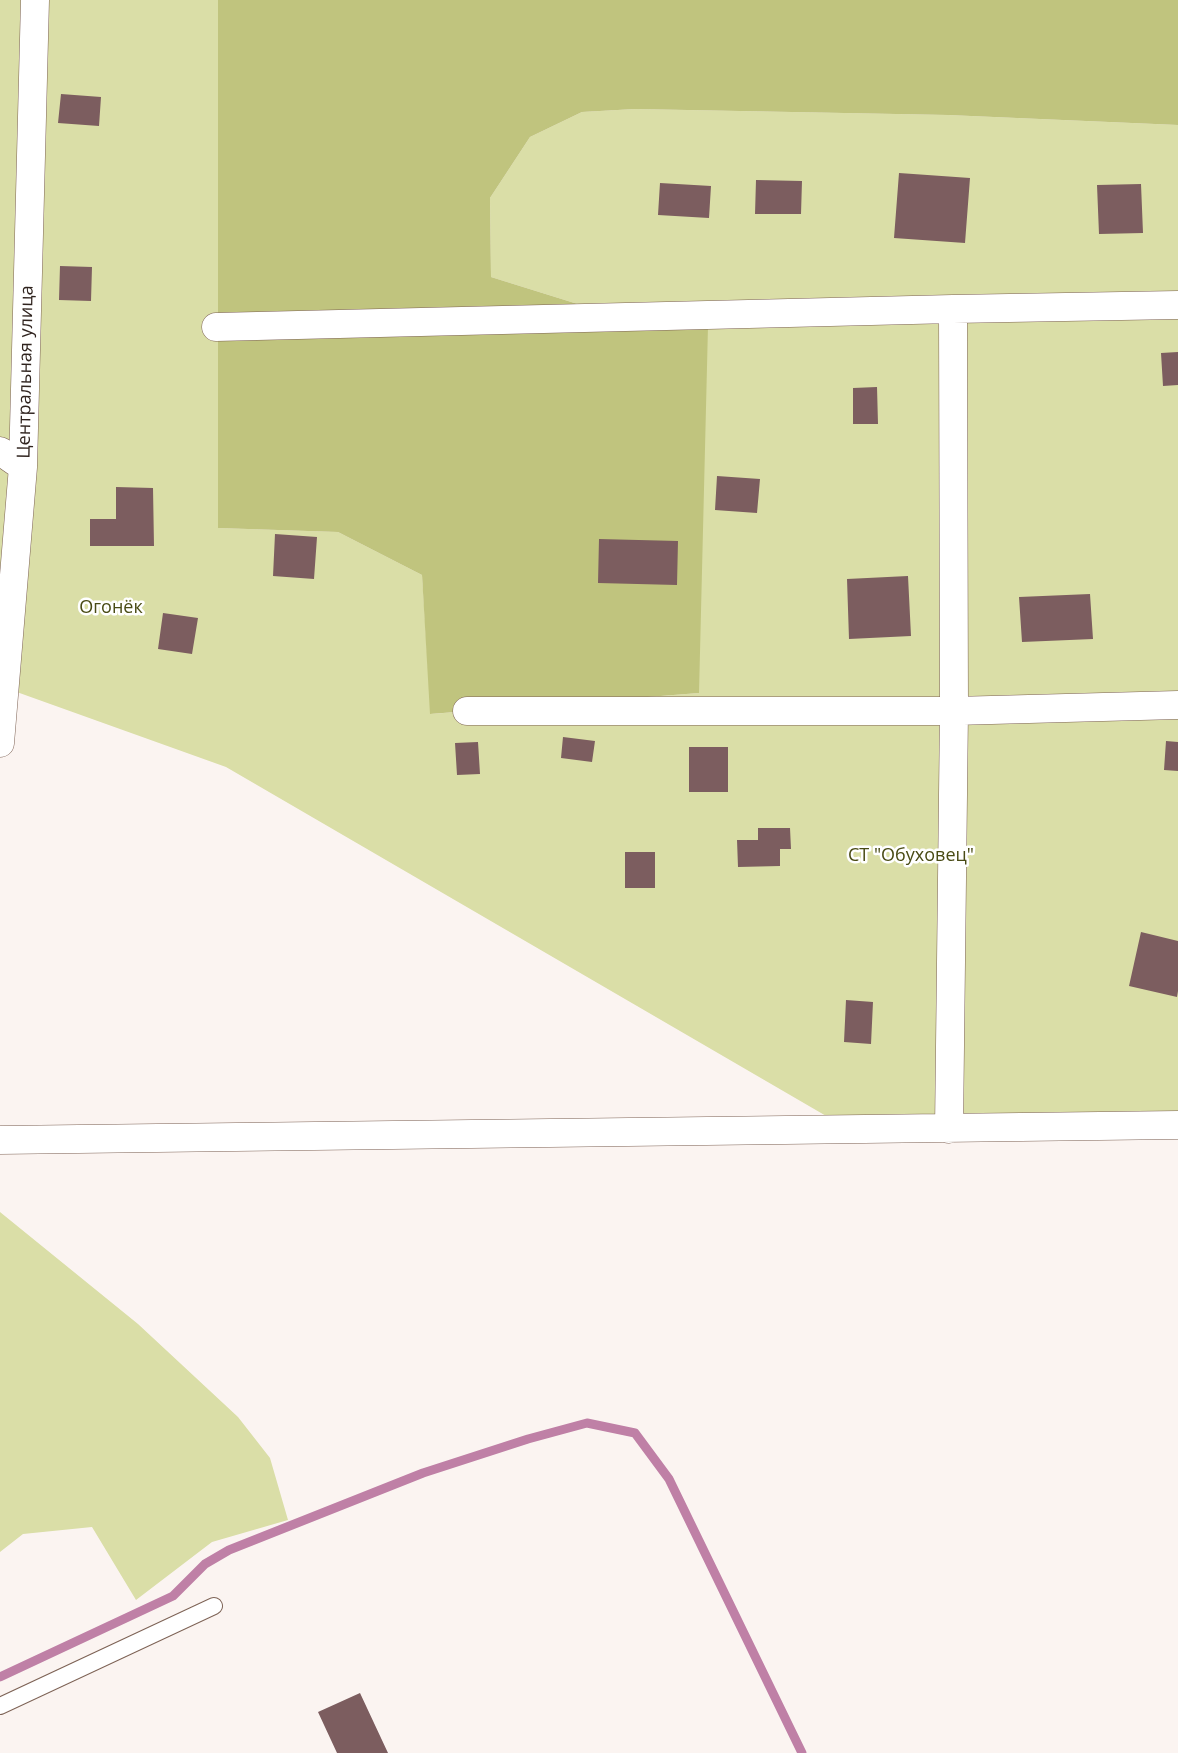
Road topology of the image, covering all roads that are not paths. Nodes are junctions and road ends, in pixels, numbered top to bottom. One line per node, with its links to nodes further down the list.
1 (35, 0): 6 (street, Центральная улица)
2 (1178, 305): 3 (street)
3 (953, 309): 4 (street); 9 (street)
4 (216, 327)
5 (0, 451): 6 (street)
6 (24, 467): 10 (street, Центральная улица)
7 (1178, 706): 9 (street)
8 (467, 711): 9 (street)
9 (954, 711): 12 (street)
10 (0, 743)
11 (1178, 1125): 12 (street)
12 (949, 1129): 13 (street)
13 (0, 1140)
14 (214, 1606): 15 (lane)
15 (0, 1706)

